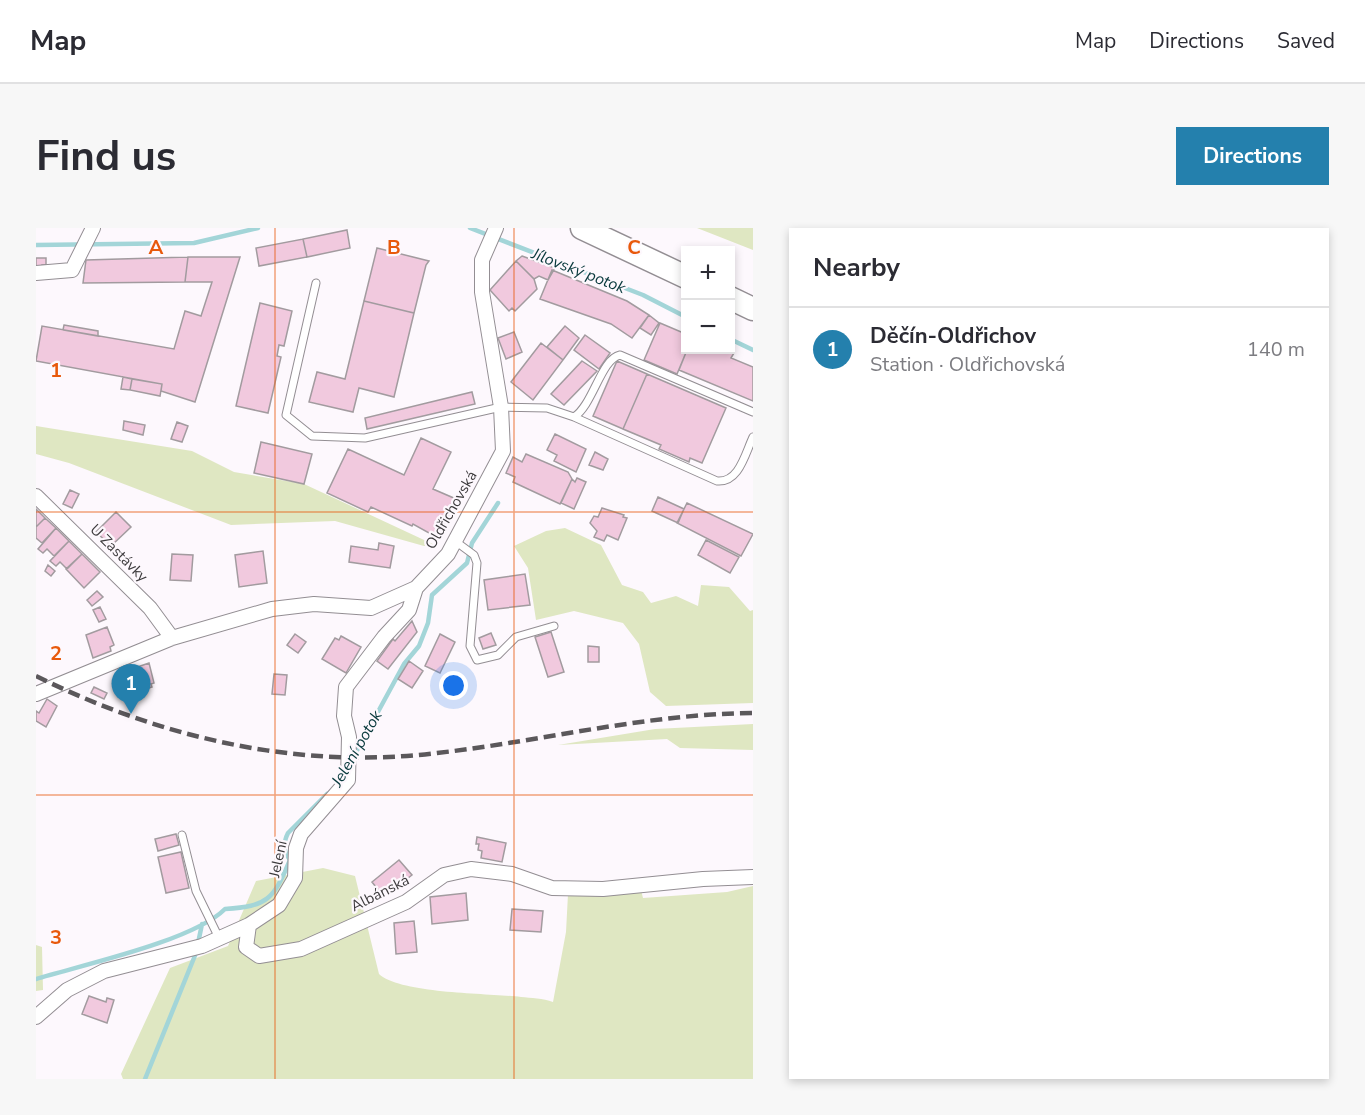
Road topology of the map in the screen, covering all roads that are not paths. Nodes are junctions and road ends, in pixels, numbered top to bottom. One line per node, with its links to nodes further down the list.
1 (496, 228): 9 (street, Oldřichovská)
2 (582, 228): 5 (main road)
3 (91, 231): 4 (street)
4 (36, 273)
5 (681, 275)
6 (316, 283): 9 (lane)
7 (734, 300): 8 (main road)
8 (753, 309)
9 (501, 407): 11 (lane); 14 (street, Oldřichovská)
10 (753, 412): 11 (lane)
11 (574, 417): 12 (lane)
12 (753, 437)
13 (36, 496): 17 (street, U Zastávky)
14 (461, 545): 15 (street, Oldřichovská); 16 (lane)
15 (416, 588): 17 (street, Oldřichovská); 21 (street, Jelení)
16 (554, 626)
17 (172, 638): 18 (street, Oldřichovská)
18 (36, 694)
19 (182, 835): 22 (lane)
20 (753, 877): 21 (street, Albánská)
21 (249, 925): 22 (street, Jelení)
22 (219, 938): 23 (street, Jelení)
23 (36, 1017)

